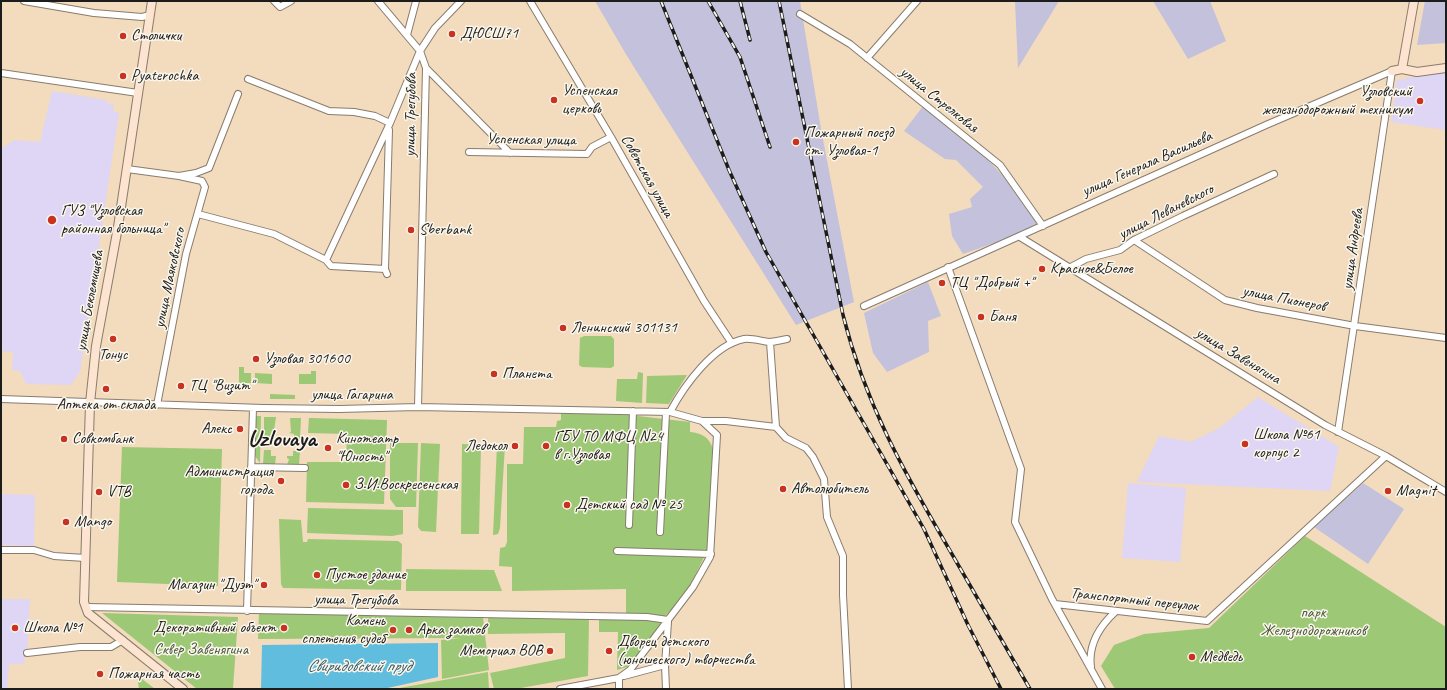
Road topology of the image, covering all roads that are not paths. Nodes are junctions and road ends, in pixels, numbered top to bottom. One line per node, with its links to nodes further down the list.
1 (24, 1): 12 (street)
2 (152, 1): 12 (main road, улица Беклемищева)
3 (274, 1): 4 (street)
4 (291, 1)
5 (378, 1): 13 (street)
6 (416, 1): 13 (street)
7 (461, 1): 14 (street)
8 (530, 1): 25 (street, Советская улица)
9 (917, 1): 15 (street)
10 (1414, 1): 18 (main road)
11 (800, 14): 15 (street, улица Стрелковая)
12 (150, 15): 22 (main road, улица Беклемищева)
13 (407, 35): 14 (street)
14 (420, 51): 16 (street, улица Трегубова); 24 (street, улица Трегубова)
15 (867, 58): 32 (street, улица Стрелковая)
16 (426, 68): 27 (street); 47 (street, улица Трегубова)
17 (1446, 68): 18 (main road, улица Генерала Васильева)
18 (1402, 69): 19 (main road, улица Генерала Васильева)
19 (1392, 71): 32 (street, улица Генерала Васильева); 39 (street, улица Андреева)
20 (1, 73): 22 (street)
21 (248, 79): 24 (street)
22 (138, 93): 28 (main road, улица Беклемищева)
23 (238, 94): 30 (street, улица Маяковского)
24 (389, 125): 35 (street, улица Трегубова); 35 (street)
25 (611, 137): 27 (street, Успенская улица); 42 (street, Советская улица)
26 (469, 152): 27 (street, Успенская улица)
27 (510, 153)
28 (127, 169): 30 (street, улица Маяковского); 45 (main road, улица Беклемищева)
29 (1274, 174): 34 (street, улица Леваневского)
30 (179, 176): 31 (street, улица Маяковского)
31 (198, 214): 35 (street); 46 (street, улица Маяковского)
32 (1043, 226): 33 (street, улица Генерала Васильева)
33 (1020, 237): 36 (street, улица Генерала Васильева); 37 (street, улица Завенягина)
34 (1134, 240): 37 (street, улица Леваневского); 39 (street, улица Пионеров)
35 (326, 260)
36 (948, 267): 38 (street, улица Генерала Васильева); 64 (street, Транспортный переулок)
37 (1069, 268): 53 (street, улица Завенягина)
38 (864, 306)
39 (1355, 326): 40 (street, улица Пионеров); 53 (street, улица Андреева)
40 (1446, 338)
41 (787, 339): 43 (street)
42 (731, 342): 43 (street); 50 (street)
43 (770, 342): 52 (street)
44 (1, 399): 45 (street, улица Гагарина)
45 (90, 402): 46 (street, улица Гагарина); 63 (main road, улица Беклемищева)
46 (157, 405): 48 (street, улица Гагарина)
47 (418, 407): 48 (street, улица Гагарина); 49 (street, улица Гагарина)
48 (253, 408): 55 (street)
49 (633, 411): 50 (street, улица Гагарина); 58 (street)
50 (668, 412): 51 (street, улица Гагарина); 59 (street)
51 (702, 421): 52 (street); 62 (street)
52 (776, 427): 78 (street)
53 (1338, 432): 54 (street, улица Завенягина)
54 (1386, 456): 57 (street, улица Завенягина); 67 (street, Транспортный переулок)
55 (251, 467): 56 (street); 66 (street)
56 (305, 468)
57 (1446, 492)
58 (629, 525)
59 (660, 532)
60 (1, 550): 63 (street)
61 (617, 551): 62 (street)
62 (711, 554): 68 (street)
63 (85, 558): 65 (main road, улица Беклемищева)
64 (1055, 604): 67 (street, Транспортный переулок); 72 (street)
65 (86, 607): 66 (street); 69 (main road)
66 (247, 611): 68 (street, улица Трегубова)
67 (1115, 612): 72 (street)
68 (668, 620): 71 (street); 73 (street)
69 (123, 640): 70 (street); 74 (main road)
70 (27, 653)
71 (664, 665): 73 (street); 77 (street)
72 (1091, 670): 79 (street)
73 (619, 678): 75 (street); 76 (street)
74 (183, 689)
75 (560, 689)
76 (619, 689)
77 (666, 689)
78 (848, 689)
79 (1102, 689)

